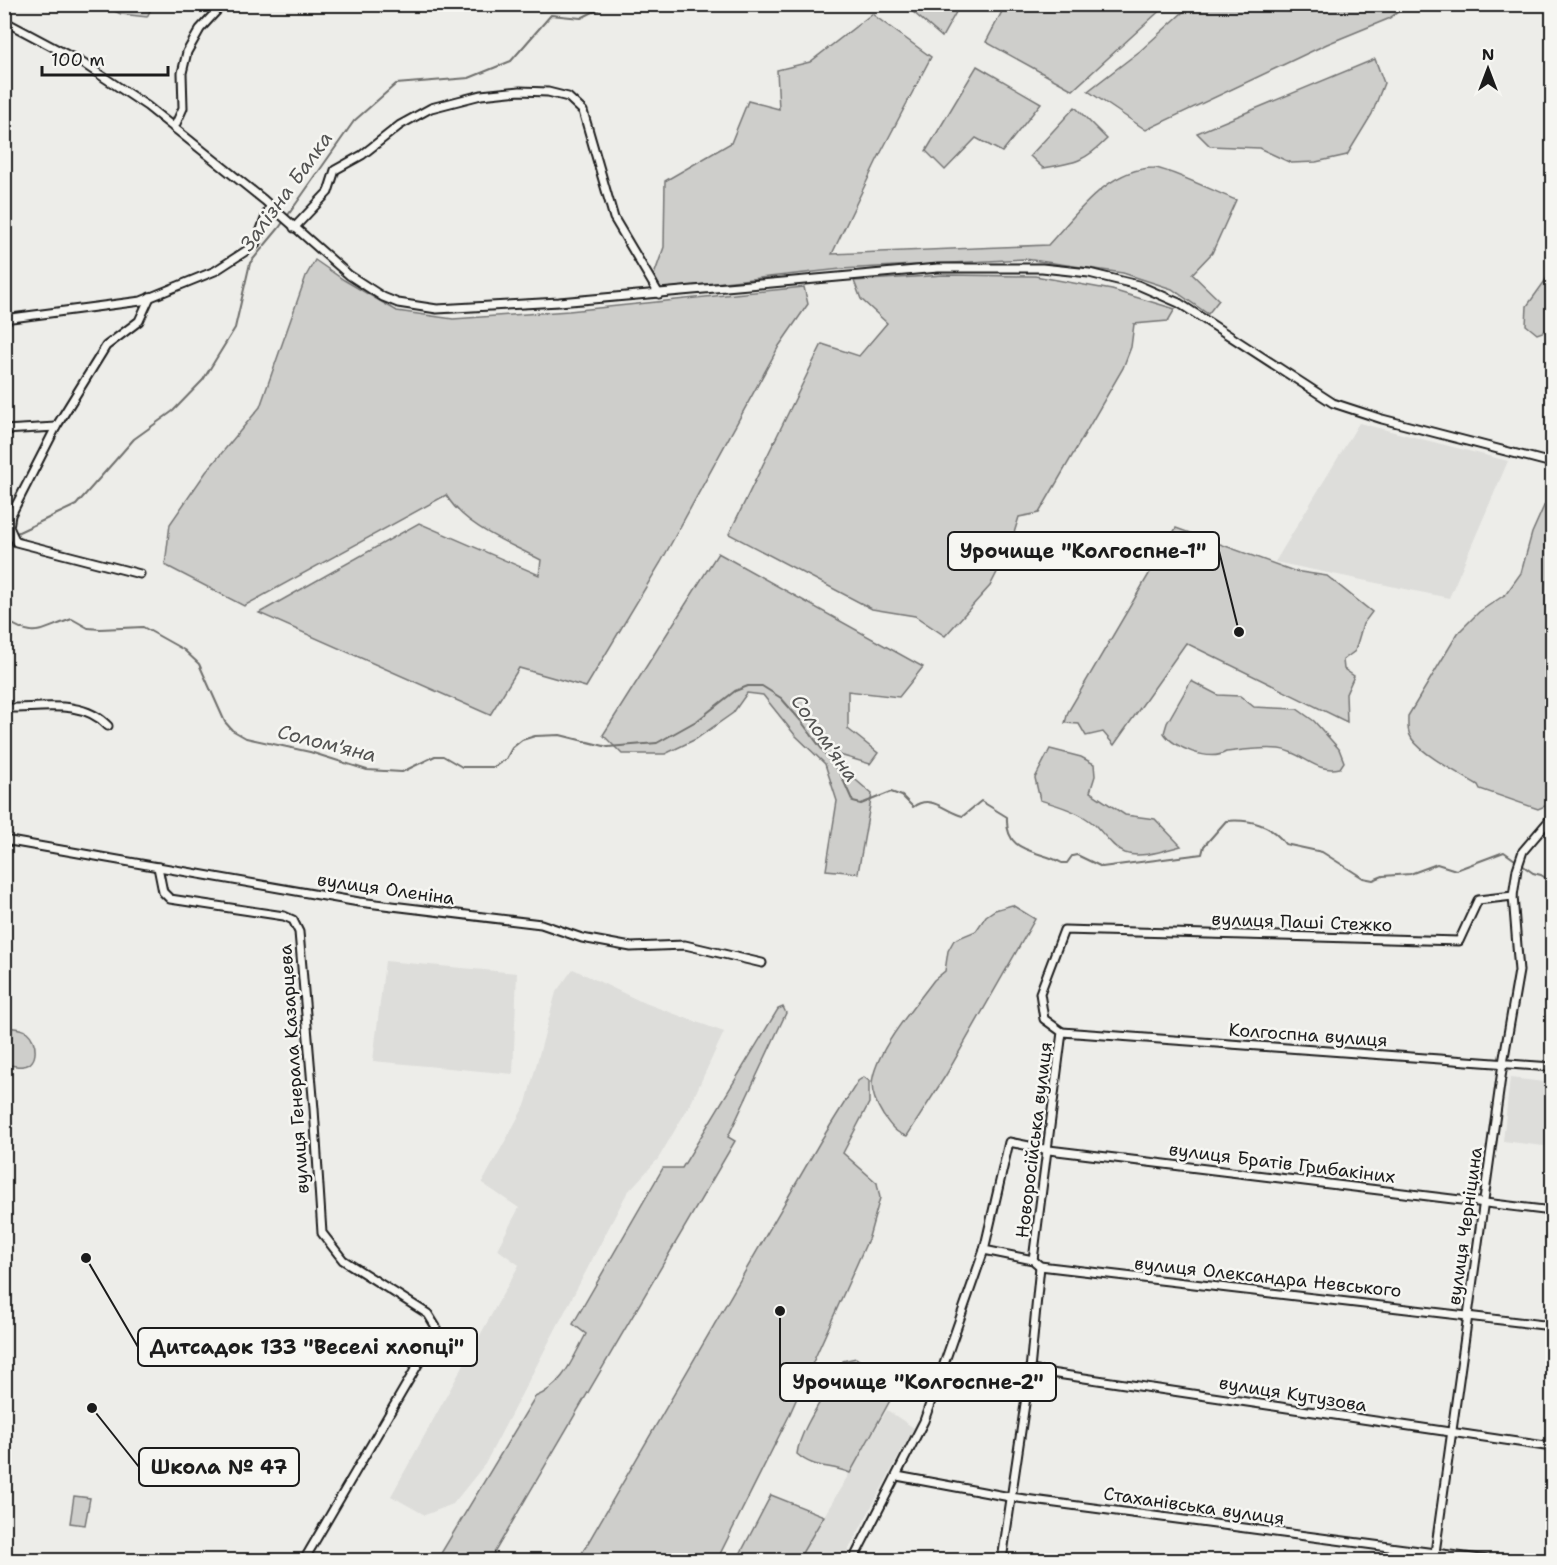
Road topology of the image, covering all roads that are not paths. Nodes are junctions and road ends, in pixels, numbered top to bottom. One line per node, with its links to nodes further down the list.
1 (223, 4): 3 (street)
2 (4, 21): 3 (street)
3 (174, 128): 4 (street)
4 (271, 206): 5 (street); 7 (street)
5 (292, 226): 6 (street); 6 (street)
6 (659, 294): 11 (street)
7 (150, 297): 8 (street); 9 (street)
8 (4, 319)
9 (56, 427): 10 (street); 12 (street)
10 (4, 430)
11 (1552, 463)
12 (140, 574)
13 (4, 708): 14 (street)
14 (108, 726)
15 (1552, 817): 18 (street, вулиця Черніцина)
16 (4, 840): 17 (street, вулиця Оленіна)
17 (158, 867): 20 (street, вулиця Оленіна); 38 (street, вулиця Генерала Казарцева)
18 (1513, 896): 19 (street, вулиця Паші Стежко); 22 (street, вулиця Черніцина)
19 (1064, 930): 21 (street, Новоросійська вулиця)
20 (762, 963)
21 (1062, 1032): 22 (street, Колгоспна вулиця); 24 (street, Новоросійська вулиця)
22 (1503, 1064): 23 (street, Колгоспна вулиця); 25 (street, вулиця Черніцина)
23 (1552, 1067)
24 (1049, 1150): 25 (street, вулиця Братів Грибакіних); 27 (street, вулиця Братів Грибакіних); 28 (street, Новоросійська вулиця)
25 (1484, 1202): 26 (street, вулиця Братів Грибакіних); 30 (street, вулиця Черніцина)
26 (1552, 1211)
27 (984, 1250): 28 (street); 35 (street)
28 (1034, 1260): 29 (street)
29 (1041, 1266): 30 (street, вулиця Олександра Невського); 32 (street)
30 (1467, 1315): 31 (street, вулиця Олександра Невського); 33 (street, вулиця Черніцина)
31 (1552, 1326)
32 (1030, 1370): 33 (street, вулиця Кутузова); 36 (street)
33 (1450, 1433): 34 (street, вулиця Кутузова); 37 (street, вулиця Черніцина)
34 (1552, 1447)
35 (897, 1476): 36 (street, Стаханівська вулиця); 39 (street)
36 (1010, 1497): 37 (street, Стаханівська вулиця); 40 (street)
37 (1435, 1557): 41 (street, Стаханівська вулиця)
38 (303, 1560)
39 (853, 1560)
40 (1002, 1560)
41 (1488, 1560)

